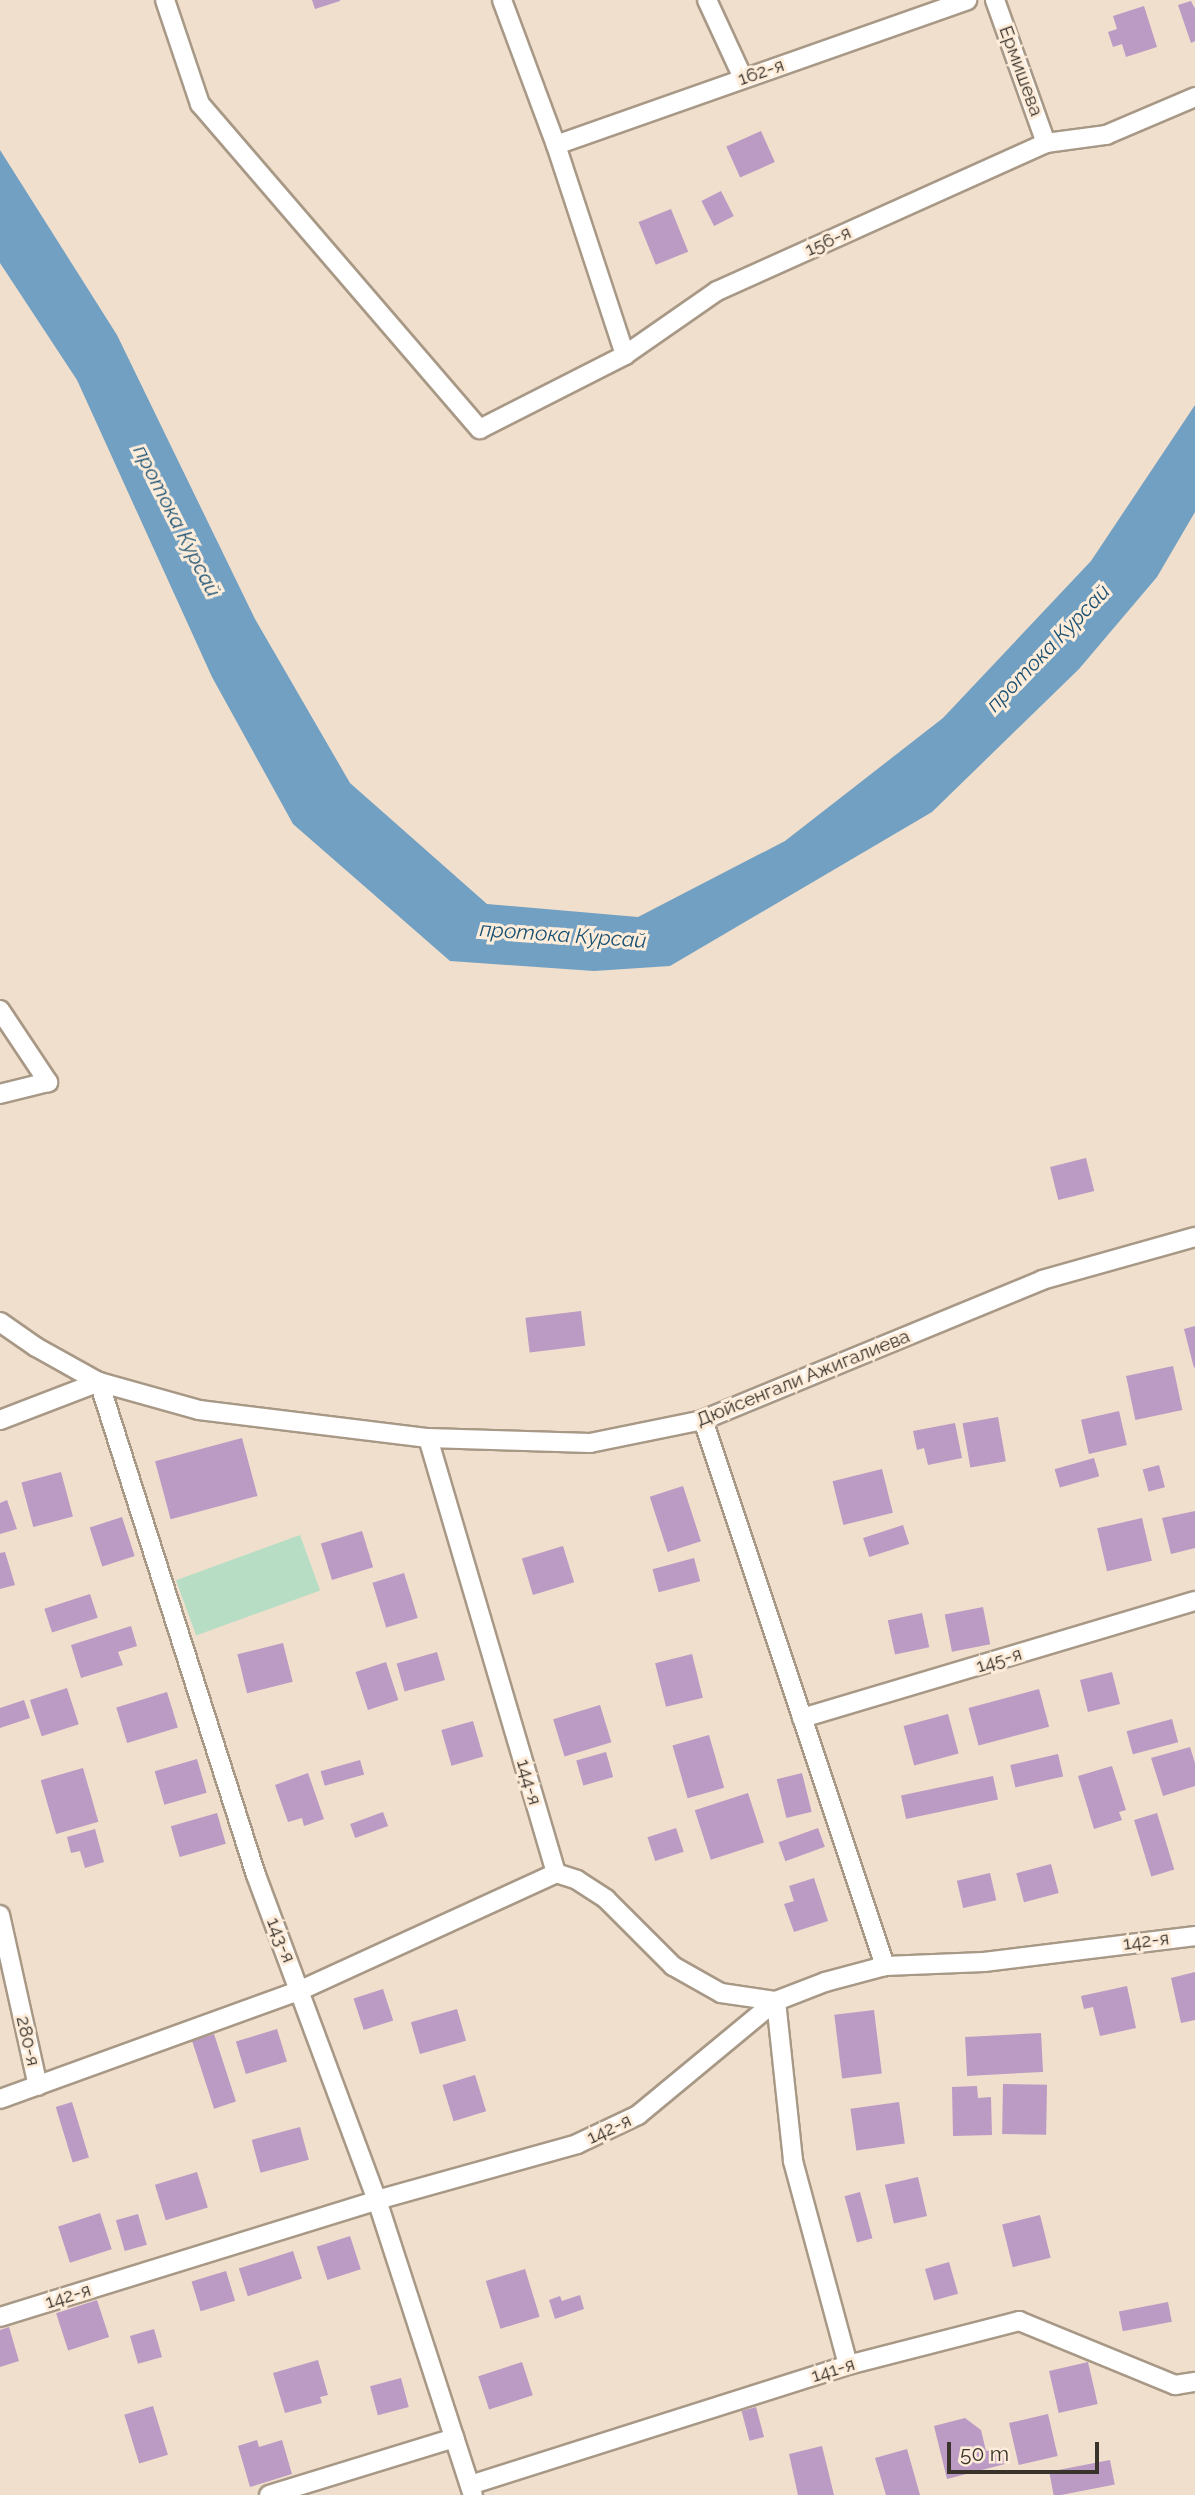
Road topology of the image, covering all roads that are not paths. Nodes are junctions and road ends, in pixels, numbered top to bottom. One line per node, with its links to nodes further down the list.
1 (165, 0): 10 (street, 156-я)
2 (502, 0): 9 (street)
3 (707, 0): 6 (street)
4 (967, 0): 6 (street, 162-я)
5 (995, 0): 8 (street, Ермишева)
6 (743, 78): 9 (street, 162-я)
7 (1195, 97): 8 (street, 156-я)
8 (1046, 143): 10 (street, 156-я)
9 (556, 145): 10 (street)
10 (625, 355)
11 (0, 1010): 12 (street)
12 (0, 1094)
13 (1195, 1237): 17 (street, Дюйсенгали Ажигалиева)
14 (0, 1322): 15 (street, Дюйсенгали Ажигалиева)
15 (99, 1382): 16 (street); 18 (street, Дюйсенгали Ажигалиева); 25 (street, 143-я)
16 (0, 1420)
17 (702, 1420): 18 (street, Дюйсенгали Ажигалиева); 20 (street)
18 (428, 1438): 21 (street, 144-я)
19 (1195, 1601): 20 (street, 145-я)
20 (802, 1718): 24 (street)
21 (555, 1873): 25 (street); 26 (street)
22 (0, 1915): 27 (street, 280-я)
23 (1195, 1936): 24 (street, 142-я)
24 (885, 1966): 26 (street, 142-я)
25 (301, 1990): 27 (street); 29 (street, 143-я)
26 (776, 2001): 29 (street, 142-я); 31 (street)
27 (38, 2086): 28 (street)
28 (0, 2099)
29 (377, 2200): 30 (street, 142-я); 33 (street, 143-я)
30 (0, 2316)
31 (848, 2365): 32 (street, 141-я); 34 (street, 141-я)
32 (1195, 2382)
33 (454, 2438): 34 (street, 143-я); 35 (street)
34 (471, 2490)
35 (269, 2495)

